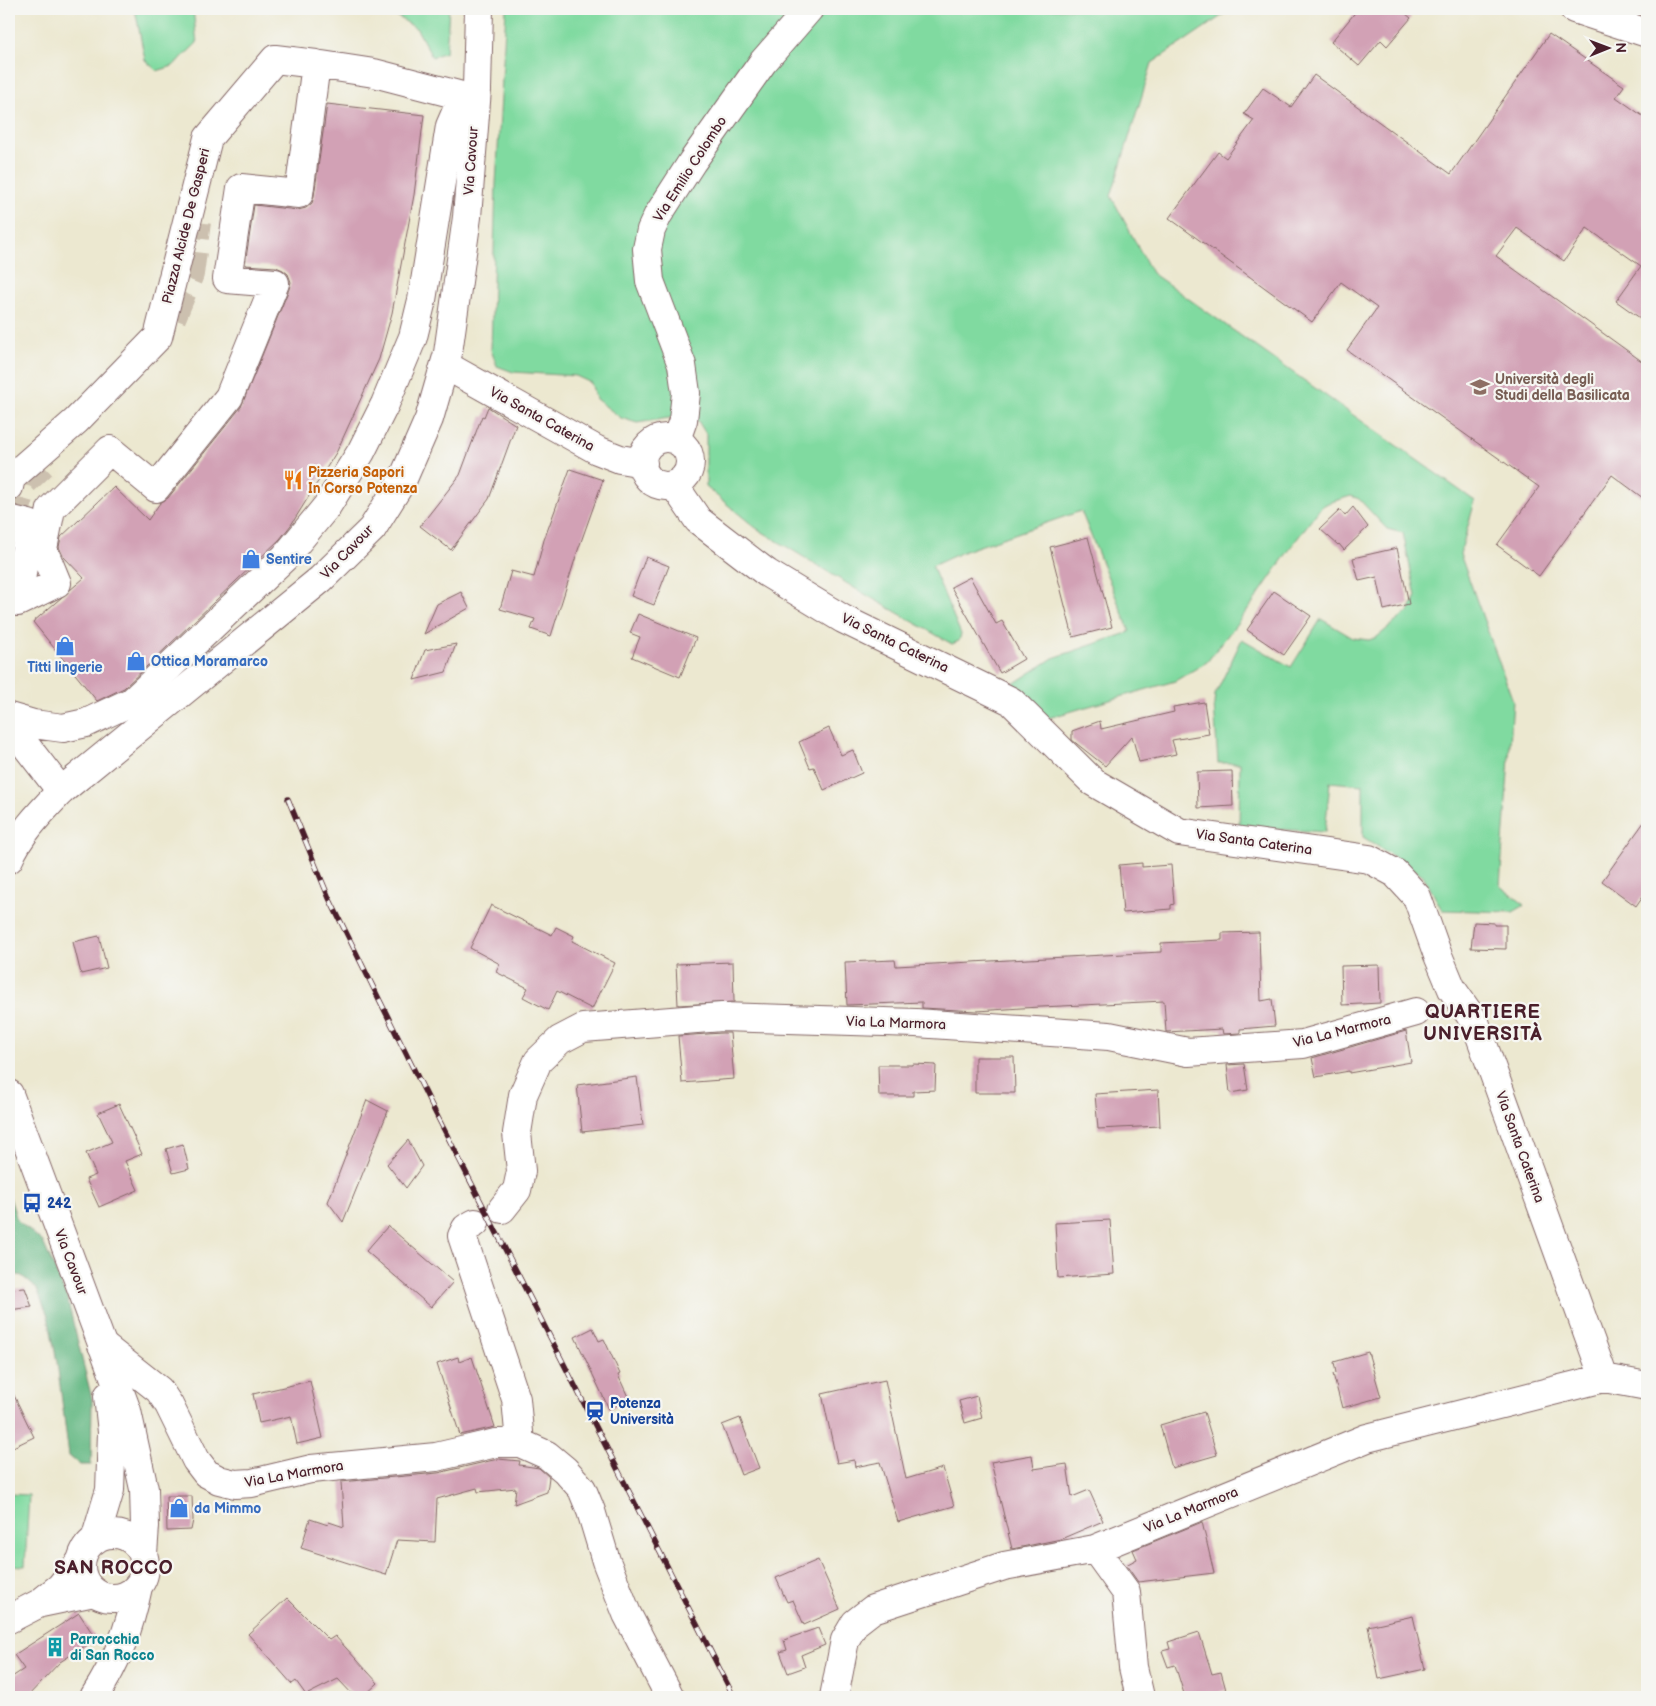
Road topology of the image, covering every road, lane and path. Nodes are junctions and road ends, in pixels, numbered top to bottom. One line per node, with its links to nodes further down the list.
1 (479, 9): 6 (street, Via Cavour)
2 (809, 9): 8 (street, Via Emilio Colombo)
3 (1574, 9): 4 (street)
4 (1647, 33)
5 (322, 65): 6 (street)
6 (472, 93): 7 (street, Via Cavour); 14 (street, Via Cavour)
7 (445, 365): 9 (street, Via Santa Caterina); 16 (street, Via Cavour)
8 (676, 440): 9 (street); 10 (street)
9 (643, 463): 10 (street)
10 (674, 485): 23 (street, Via Santa Caterina)
11 (9, 487): 12 (street, Piazza Alcide De Gasperi)
12 (10, 522): 13 (street)
13 (9, 598)
14 (9, 717)
15 (9, 724): 16 (street)
16 (61, 791): 17 (street, Via Cavour)
17 (9, 859)
18 (1416, 1012): 20 (street, Via La Marmora)
19 (9, 1094): 22 (street, Via Cavour)
20 (502, 1209)
21 (476, 1223): 25 (street)
22 (102, 1345): 25 (street, Via La Marmora); 27 (street, Via Cavour); 28 (street, Via Cavour)
23 (1604, 1378): 24 (street); 26 (street, Via La Marmora)
24 (1647, 1386)
25 (520, 1443): 35 (street, Via La Marmora)
26 (1095, 1549): 36 (street, Via La Marmora); 37 (street)
27 (88, 1550): 28 (street); 30 (street); 31 (street, Via Cavour)
28 (143, 1554): 29 (street, Via Cavour)
29 (138, 1587): 30 (street, Via Cavour); 33 (street, Via Cavour)
30 (101, 1595): 31 (street, Via Cavour); 33 (street)
31 (40, 1603): 32 (street, Via Cavour)
32 (9, 1619)
33 (121, 1648): 34 (street, Via Cavour)
34 (94, 1697)
35 (670, 1697)
36 (834, 1697)
37 (1140, 1697)

